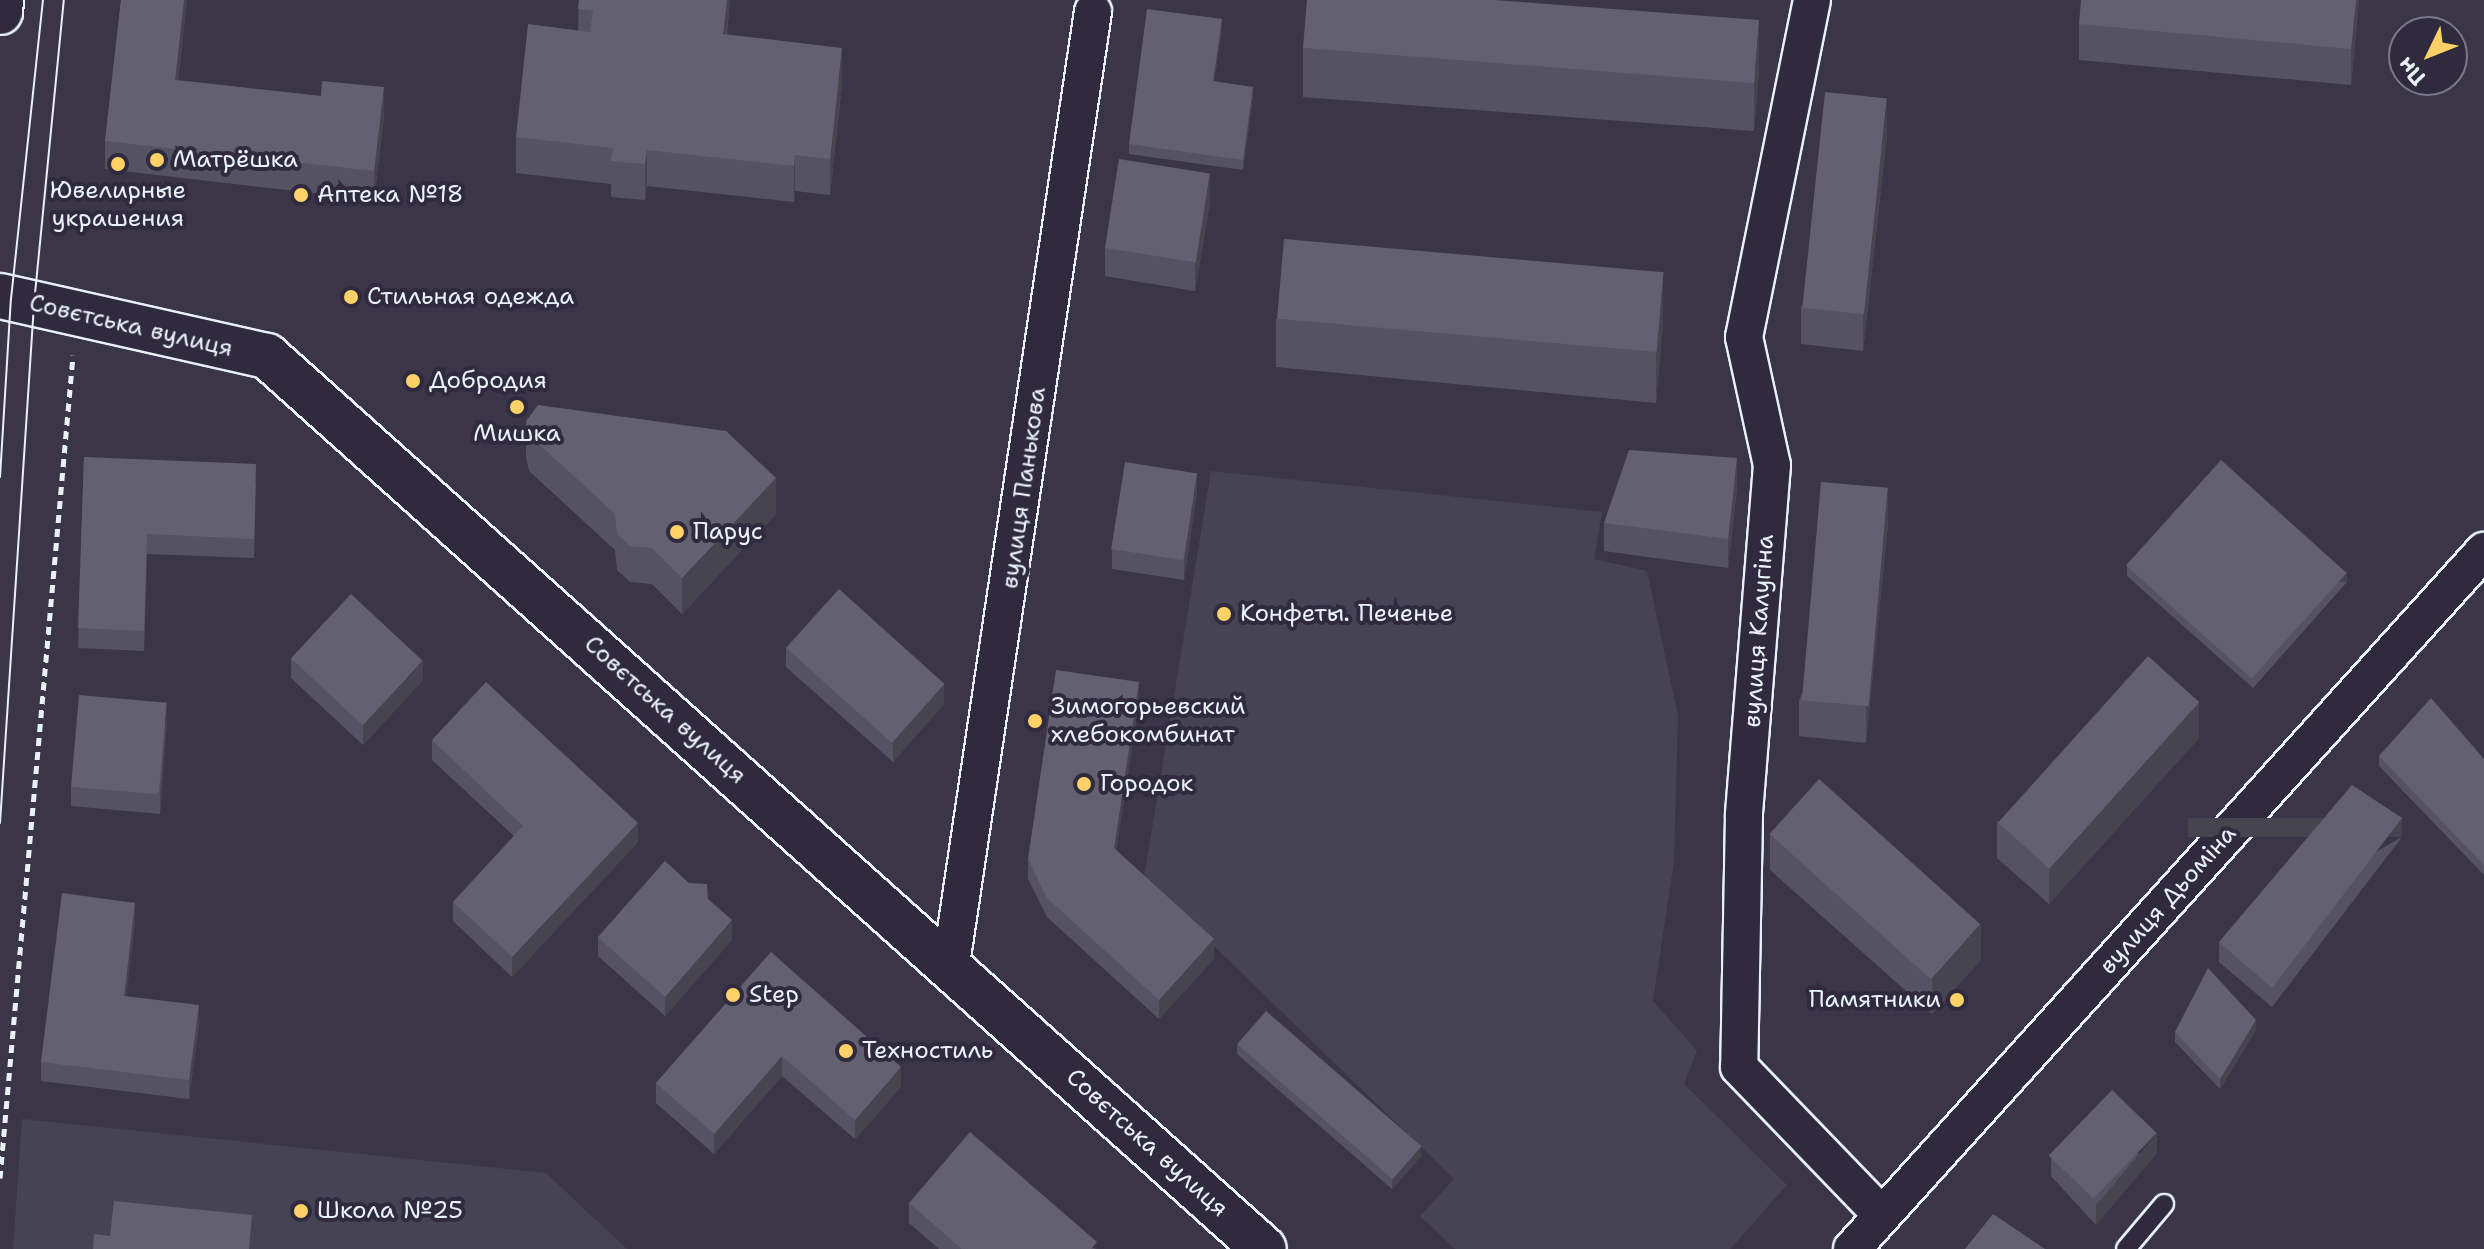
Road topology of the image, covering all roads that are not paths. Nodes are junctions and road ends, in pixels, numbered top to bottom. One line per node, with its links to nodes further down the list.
1 (1, 0): 3 (main road)
2 (1812, 0): 9 (street, вулиця Калугіна)
3 (0, 12)
4 (1093, 12): 7 (street, вулиця Панькова)
5 (0, 296): 7 (main road, Совєтська вулиця)
6 (2484, 551): 9 (street, вулиця Дьоміна)
7 (951, 964): 10 (main road, Совєтська вулиця)
8 (2164, 1204): 12 (lane)
9 (1882, 1215): 11 (street, вулиця Дьоміна)
10 (1264, 1249)
11 (1852, 1249)
12 (2126, 1249)

